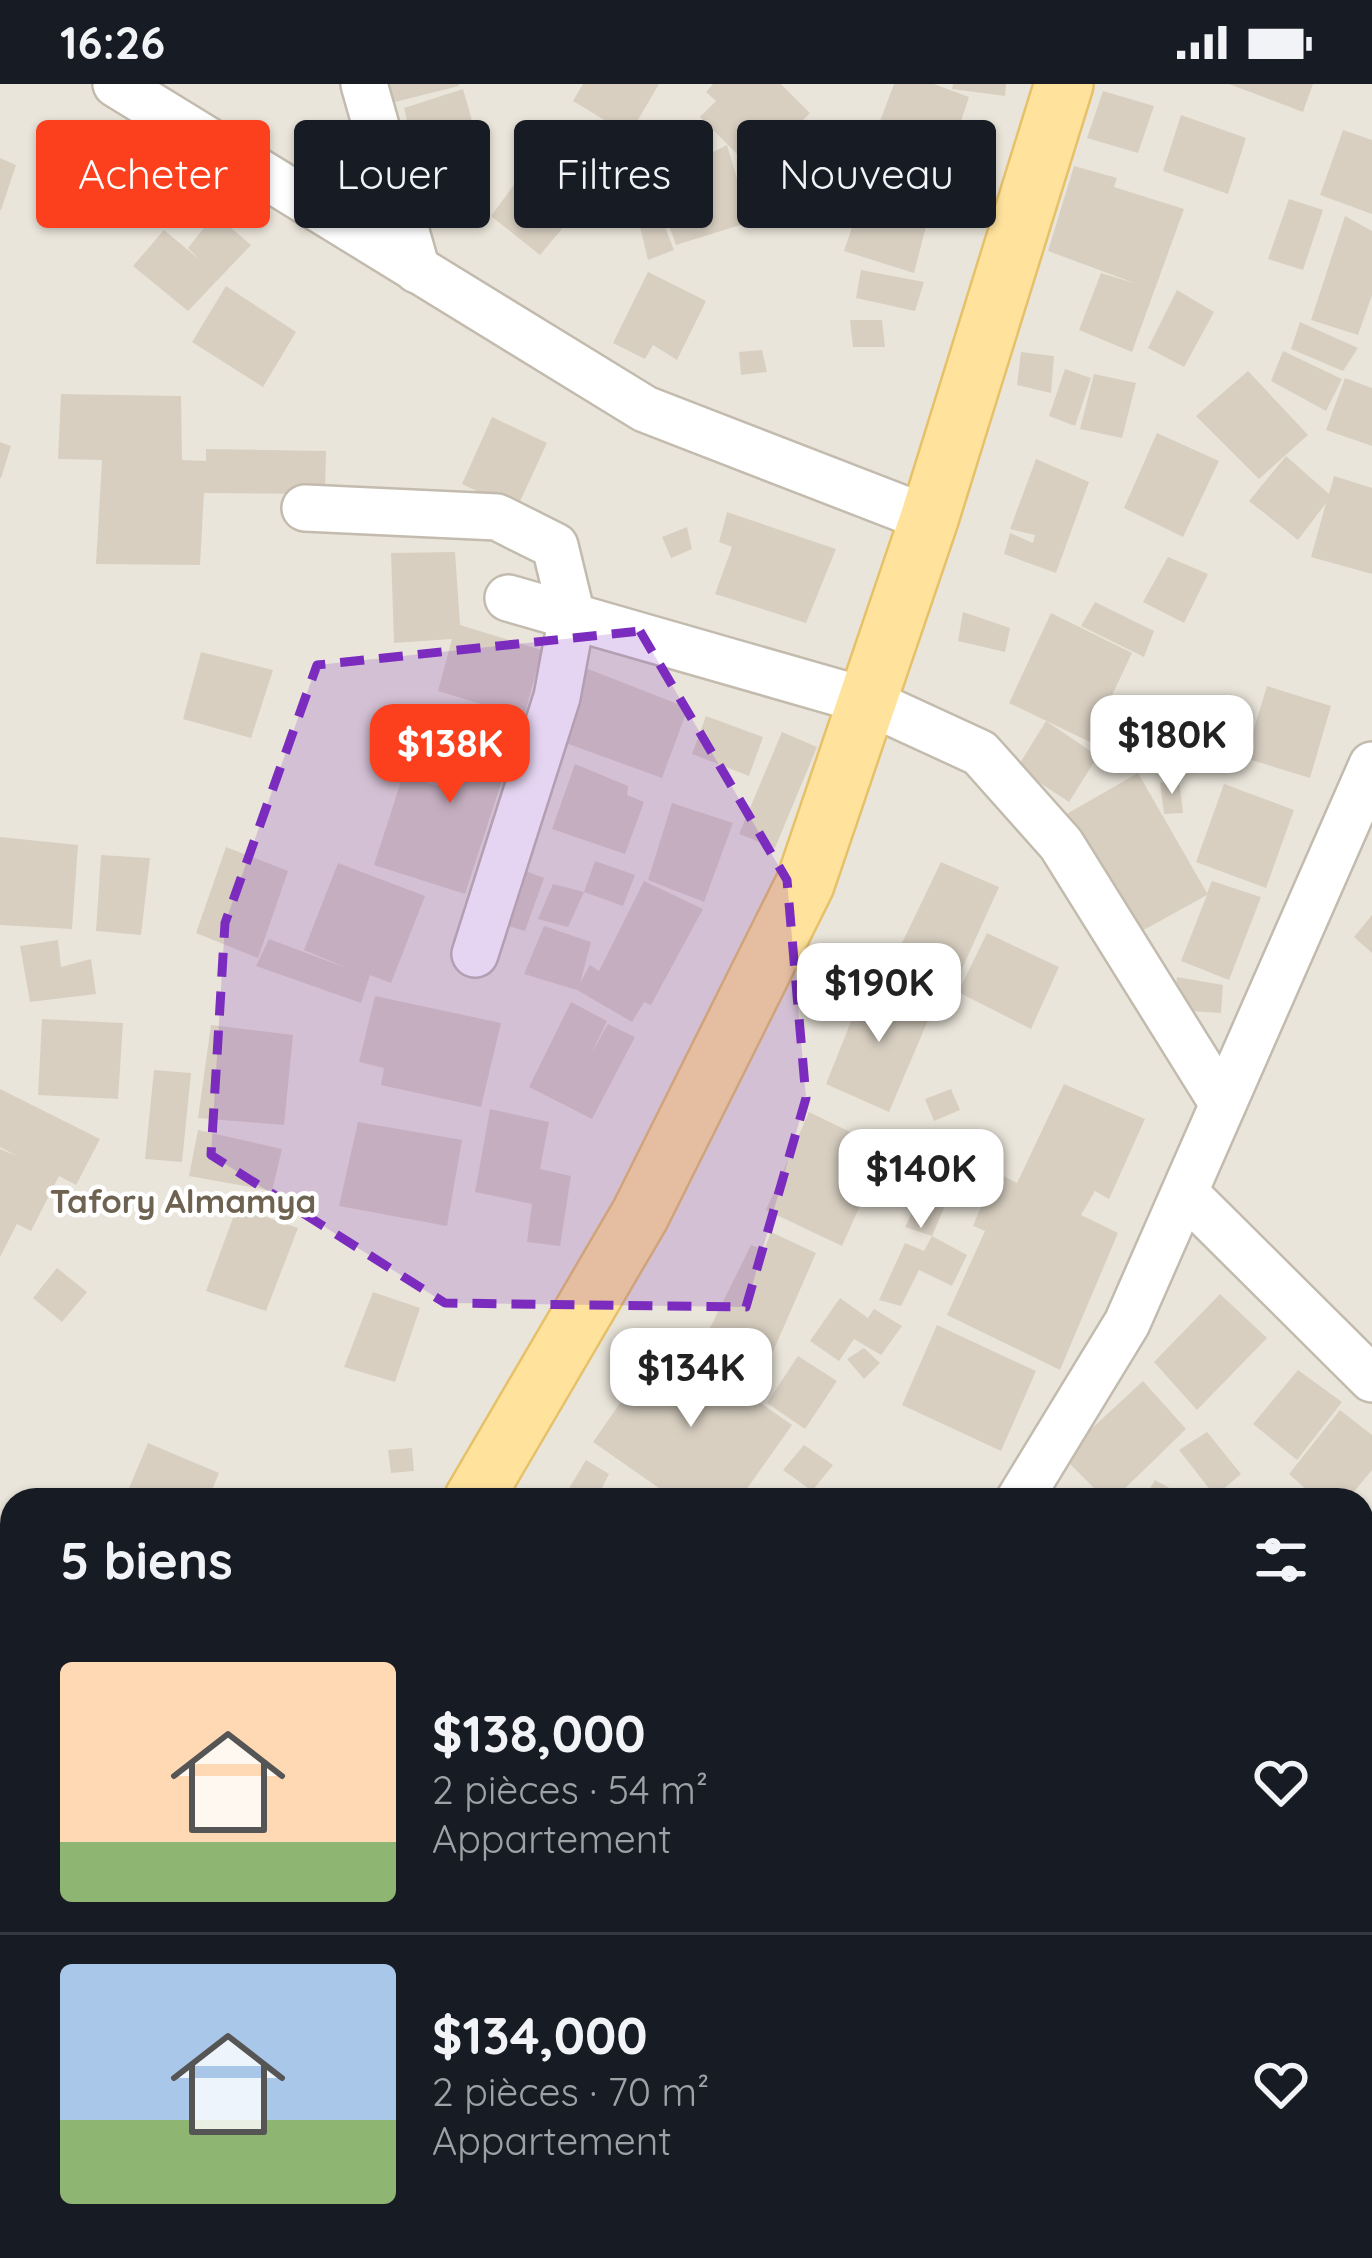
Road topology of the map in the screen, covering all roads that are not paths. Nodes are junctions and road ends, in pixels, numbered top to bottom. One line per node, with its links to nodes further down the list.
1 (116, 84): 4 (street)
2 (364, 84): 4 (street)
3 (1064, 84): 6 (main road)
4 (417, 270): 6 (street)
5 (305, 508): 8 (street)
6 (929, 520): 9 (main road)
7 (508, 598): 8 (street)
8 (572, 616): 9 (street); 11 (street)
9 (867, 701): 12 (street); 15 (main road)
10 (1372, 765): 12 (street)
11 (475, 954)
12 (1223, 1104): 13 (street)
13 (1185, 1193): 14 (street); 16 (street)
14 (1372, 1379)
15 (480, 1488)
16 (1026, 1488)

